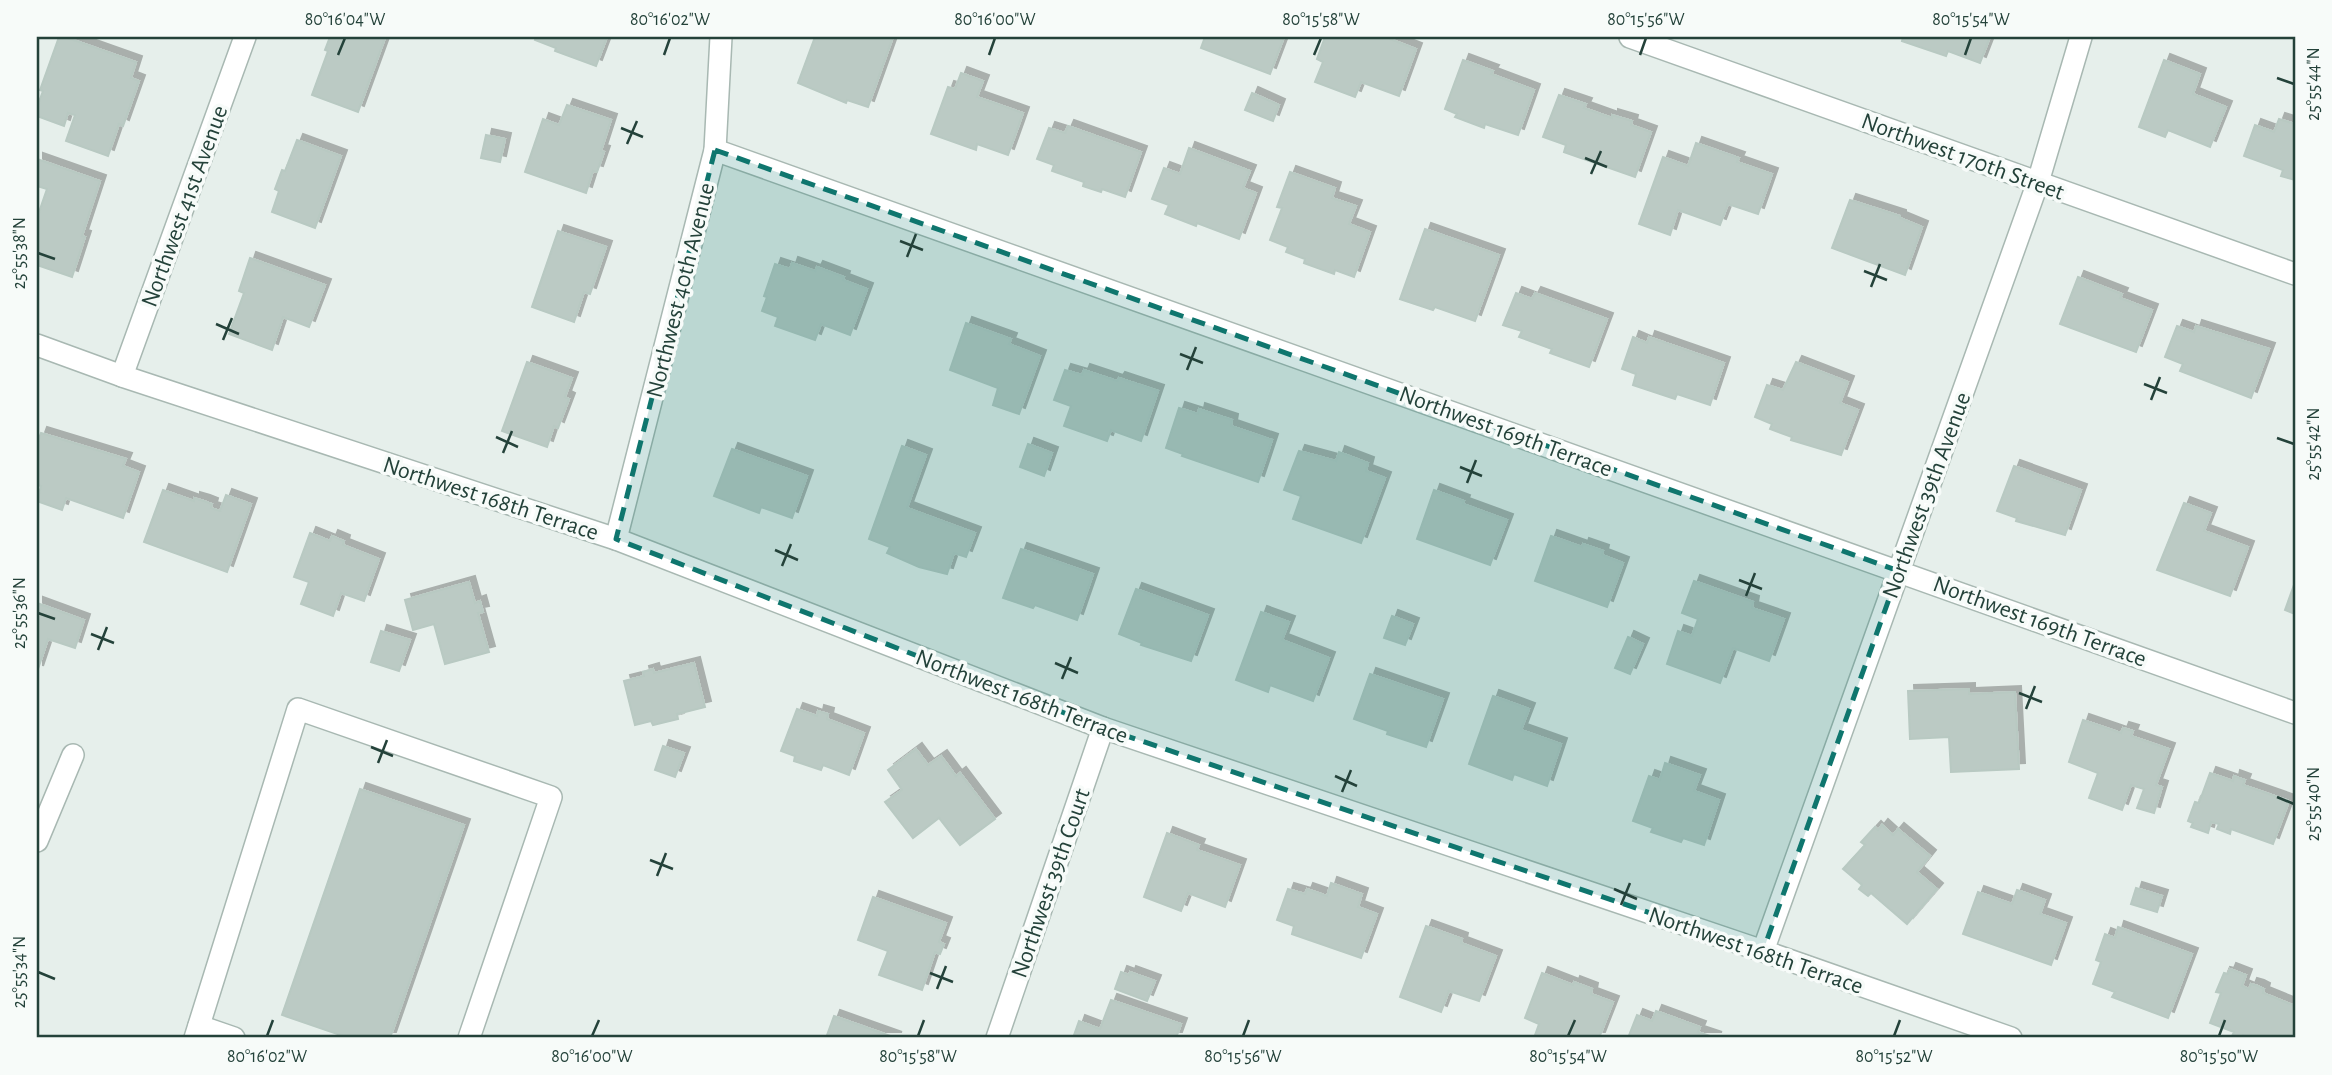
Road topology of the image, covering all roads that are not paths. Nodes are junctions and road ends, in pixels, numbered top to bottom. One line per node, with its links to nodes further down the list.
1 (245, 37): 9 (street, Northwest 41st Avenue)
2 (722, 37): 5 (street, Northwest 40th Avenue)
3 (1630, 37): 6 (street, Northwest 170th Street)
4 (2081, 37): 6 (street, Northwest 39th Avenue)
5 (715, 150): 10 (street, Northwest 40th Avenue); 11 (street, Northwest 169th Terrace)
6 (2038, 182): 7 (street, Northwest 170th Street); 11 (street, Northwest 39th Avenue)
7 (2295, 274)
8 (37, 345): 9 (street, Northwest 168th Terrace)
9 (122, 376): 10 (street, Northwest 168th Terrace)
10 (616, 539): 13 (street, Northwest 168th Terrace)
11 (1899, 570): 12 (street, Northwest 169th Terrace); 16 (street, Northwest 39th Avenue)
12 (2295, 713)
13 (1102, 728): 16 (street, Northwest 168th Terrace); 20 (street, Northwest 39th Court)
14 (73, 755): 15 (street)
15 (37, 841)
16 (1763, 951): 21 (street, Northwest 168th Terrace)
17 (197, 1032): 18 (street); 19 (street)
18 (234, 1038)
19 (469, 1038)
20 (997, 1038)
21 (2011, 1038)

